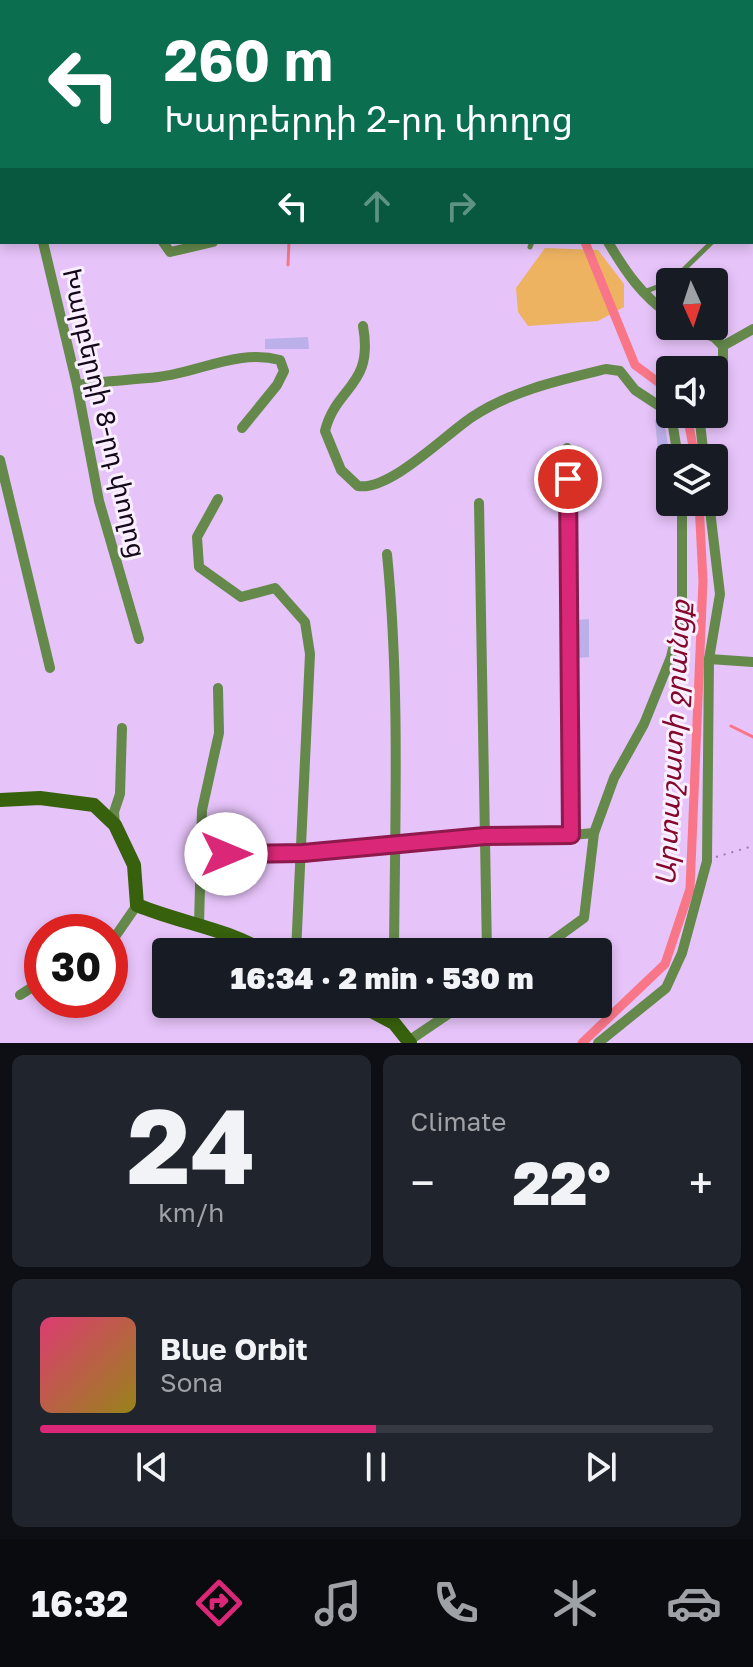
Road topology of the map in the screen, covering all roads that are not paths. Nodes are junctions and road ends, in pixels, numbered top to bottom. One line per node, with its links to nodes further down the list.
1 (43, 244): 15 (street, Խարբերդի 8-րդ փողոց)
2 (164, 244): 3 (street)
3 (204, 244)
4 (609, 244): 8 (street)
5 (710, 244): 6 (lane)
6 (685, 268)
7 (656, 287): 8 (lane)
8 (643, 292): 9 (street)
9 (656, 303)
10 (363, 326): 16 (street)
11 (751, 331): 13 (street)
12 (717, 340): 13 (street)
13 (723, 346): 14 (street)
14 (723, 356)
15 (77, 385): 17 (street); 25 (street, Խարբերդի 8-րդ փողոց)
16 (656, 404)
17 (242, 428)
18 (567, 448): 34 (street)
19 (0, 460): 28 (street)
20 (218, 499): 37 (street)
21 (479, 503): 35 (street)
22 (682, 516): 33 (street)
23 (711, 516): 26 (street)
24 (387, 554): 36 (street)
25 (139, 639)
26 (709, 659): 27 (street); 54 (street)
27 (753, 662)
28 (50, 668)
29 (218, 688): 38 (street)
30 (122, 728): 32 (street)
31 (0, 800): 32 (street)
32 (115, 825): 39 (street)
33 (594, 833): 34 (street); 46 (street)
34 (571, 835): 35 (street)
35 (485, 836): 36 (street); 45 (street)
36 (395, 843): 37 (street); 44 (street)
37 (303, 853): 38 (street); 43 (street)
38 (201, 854): 41 (street)
39 (137, 905): 40 (street); 41 (street)
40 (128, 918)
41 (199, 925): 42 (street)
42 (239, 938)
43 (297, 938)
44 (394, 938)
45 (487, 938)
46 (556, 938)
47 (24, 992): 48 (street)
48 (20, 995)
49 (385, 1018): 52 (street)
50 (394, 1018): 52 (street)
51 (443, 1018): 53 (street)
52 (394, 1023): 53 (street)
53 (410, 1042)
54 (598, 1043)

